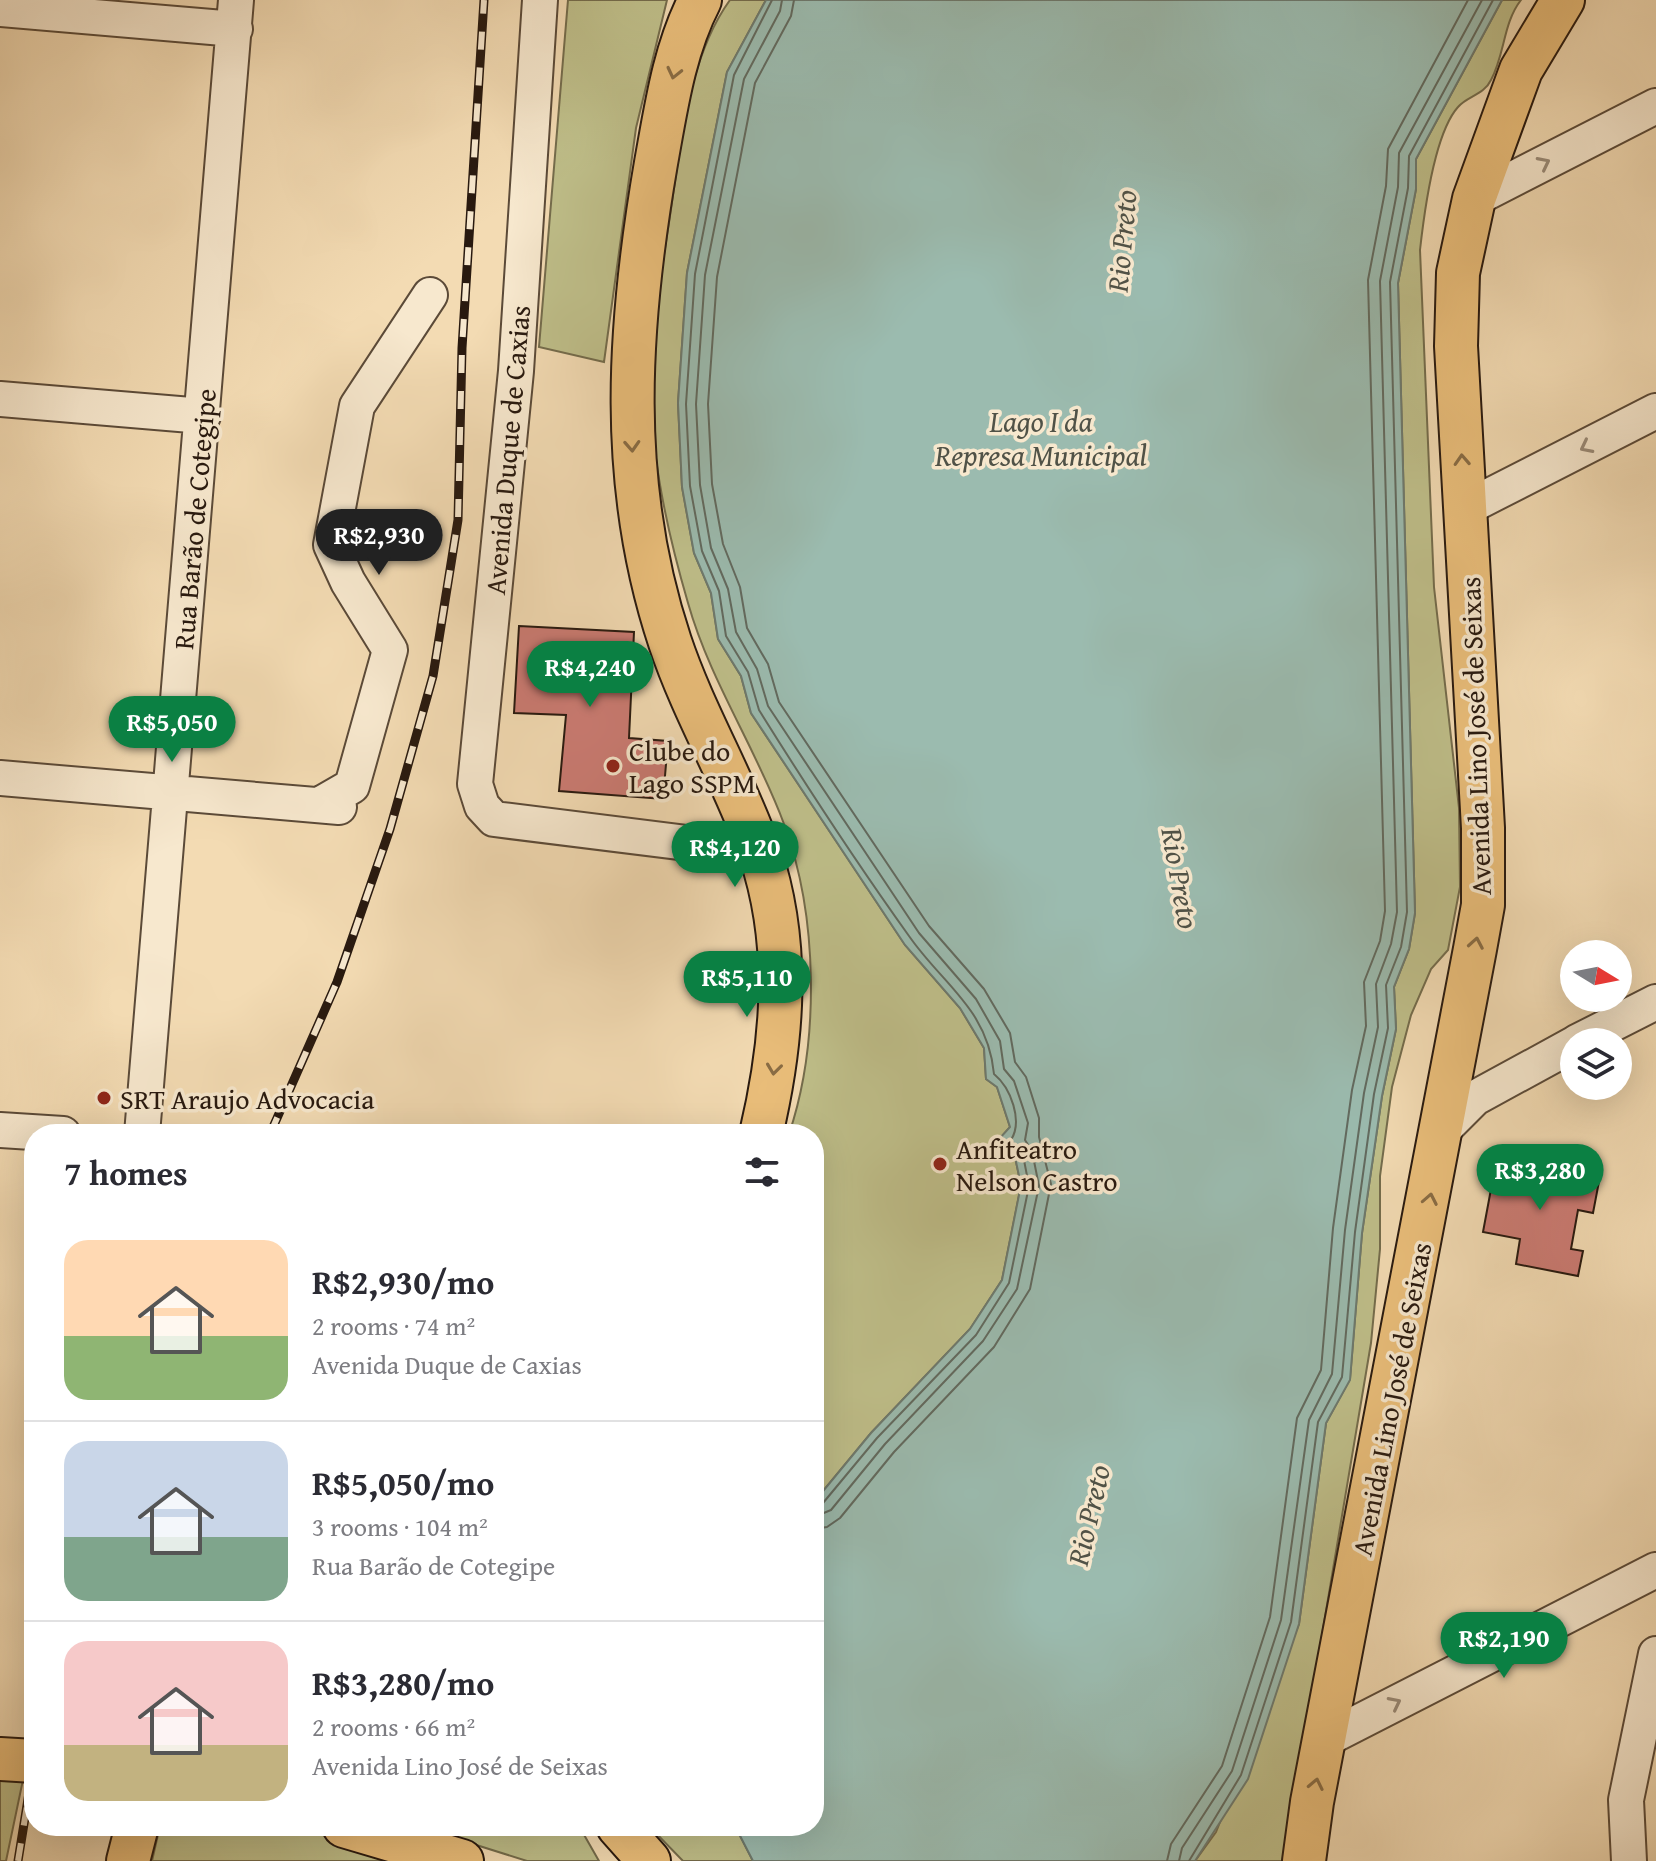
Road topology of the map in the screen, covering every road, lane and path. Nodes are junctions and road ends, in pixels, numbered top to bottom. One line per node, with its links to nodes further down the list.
1 (540, 0): 15 (street, Avenida Duque de Caxias)
2 (700, 0): 15 (main road, one-way to 15)
3 (1563, 0): 7 (main road, Avenida Lino José de Seixas)
4 (0, 9): 5 (street)
5 (235, 14): 11 (street, Rua Barão de Cotegipe)
6 (1656, 106): 7 (street, one-way to 6)
7 (1474, 199): 12 (main road, Avenida Lino José de Seixas, one-way to 7)
8 (430, 295): 14 (street)
9 (0, 399): 11 (street)
10 (1656, 411): 12 (street, one-way to 12)
11 (203, 416): 14 (street, Rua Barão de Cotegipe)
12 (1464, 509): 19 (main road, Avenida Lino José de Seixas, one-way to 12)
13 (0, 778): 14 (street)
14 (169, 793): 21 (street, Rua Barão de Cotegipe)
15 (759, 852): 22 (main road, one-way to 22)
16 (1656, 1002): 17 (street)
17 (1605, 1028)
18 (1560, 1051): 20 (street)
19 (1456, 1061): 20 (street); 24 (main road, Avenida Lino José de Seixas)
20 (1510, 1076): 24 (street)
21 (143, 1124)
22 (763, 1124)
23 (0, 1130): 25 (street)
24 (1443, 1130): 28 (main road, Avenida Lino José de Seixas, one-way to 24)
25 (24, 1132)
26 (1656, 1570): 28 (street, one-way to 26)
27 (1656, 1654): 40 (street)
28 (1326, 1739): 39 (main road, Avenida Lino José de Seixas, one-way to 28)
29 (0, 1759): 30 (main road)
30 (24, 1760)
31 (134, 1836): 35 (main road)
32 (378, 1836): 36 (main road)
33 (614, 1836): 37 (main road)
34 (627, 1836): 38 (main road)
35 (128, 1861)
36 (462, 1861)
37 (628, 1861)
38 (649, 1861)
39 (1304, 1861)
40 (1629, 1861)

